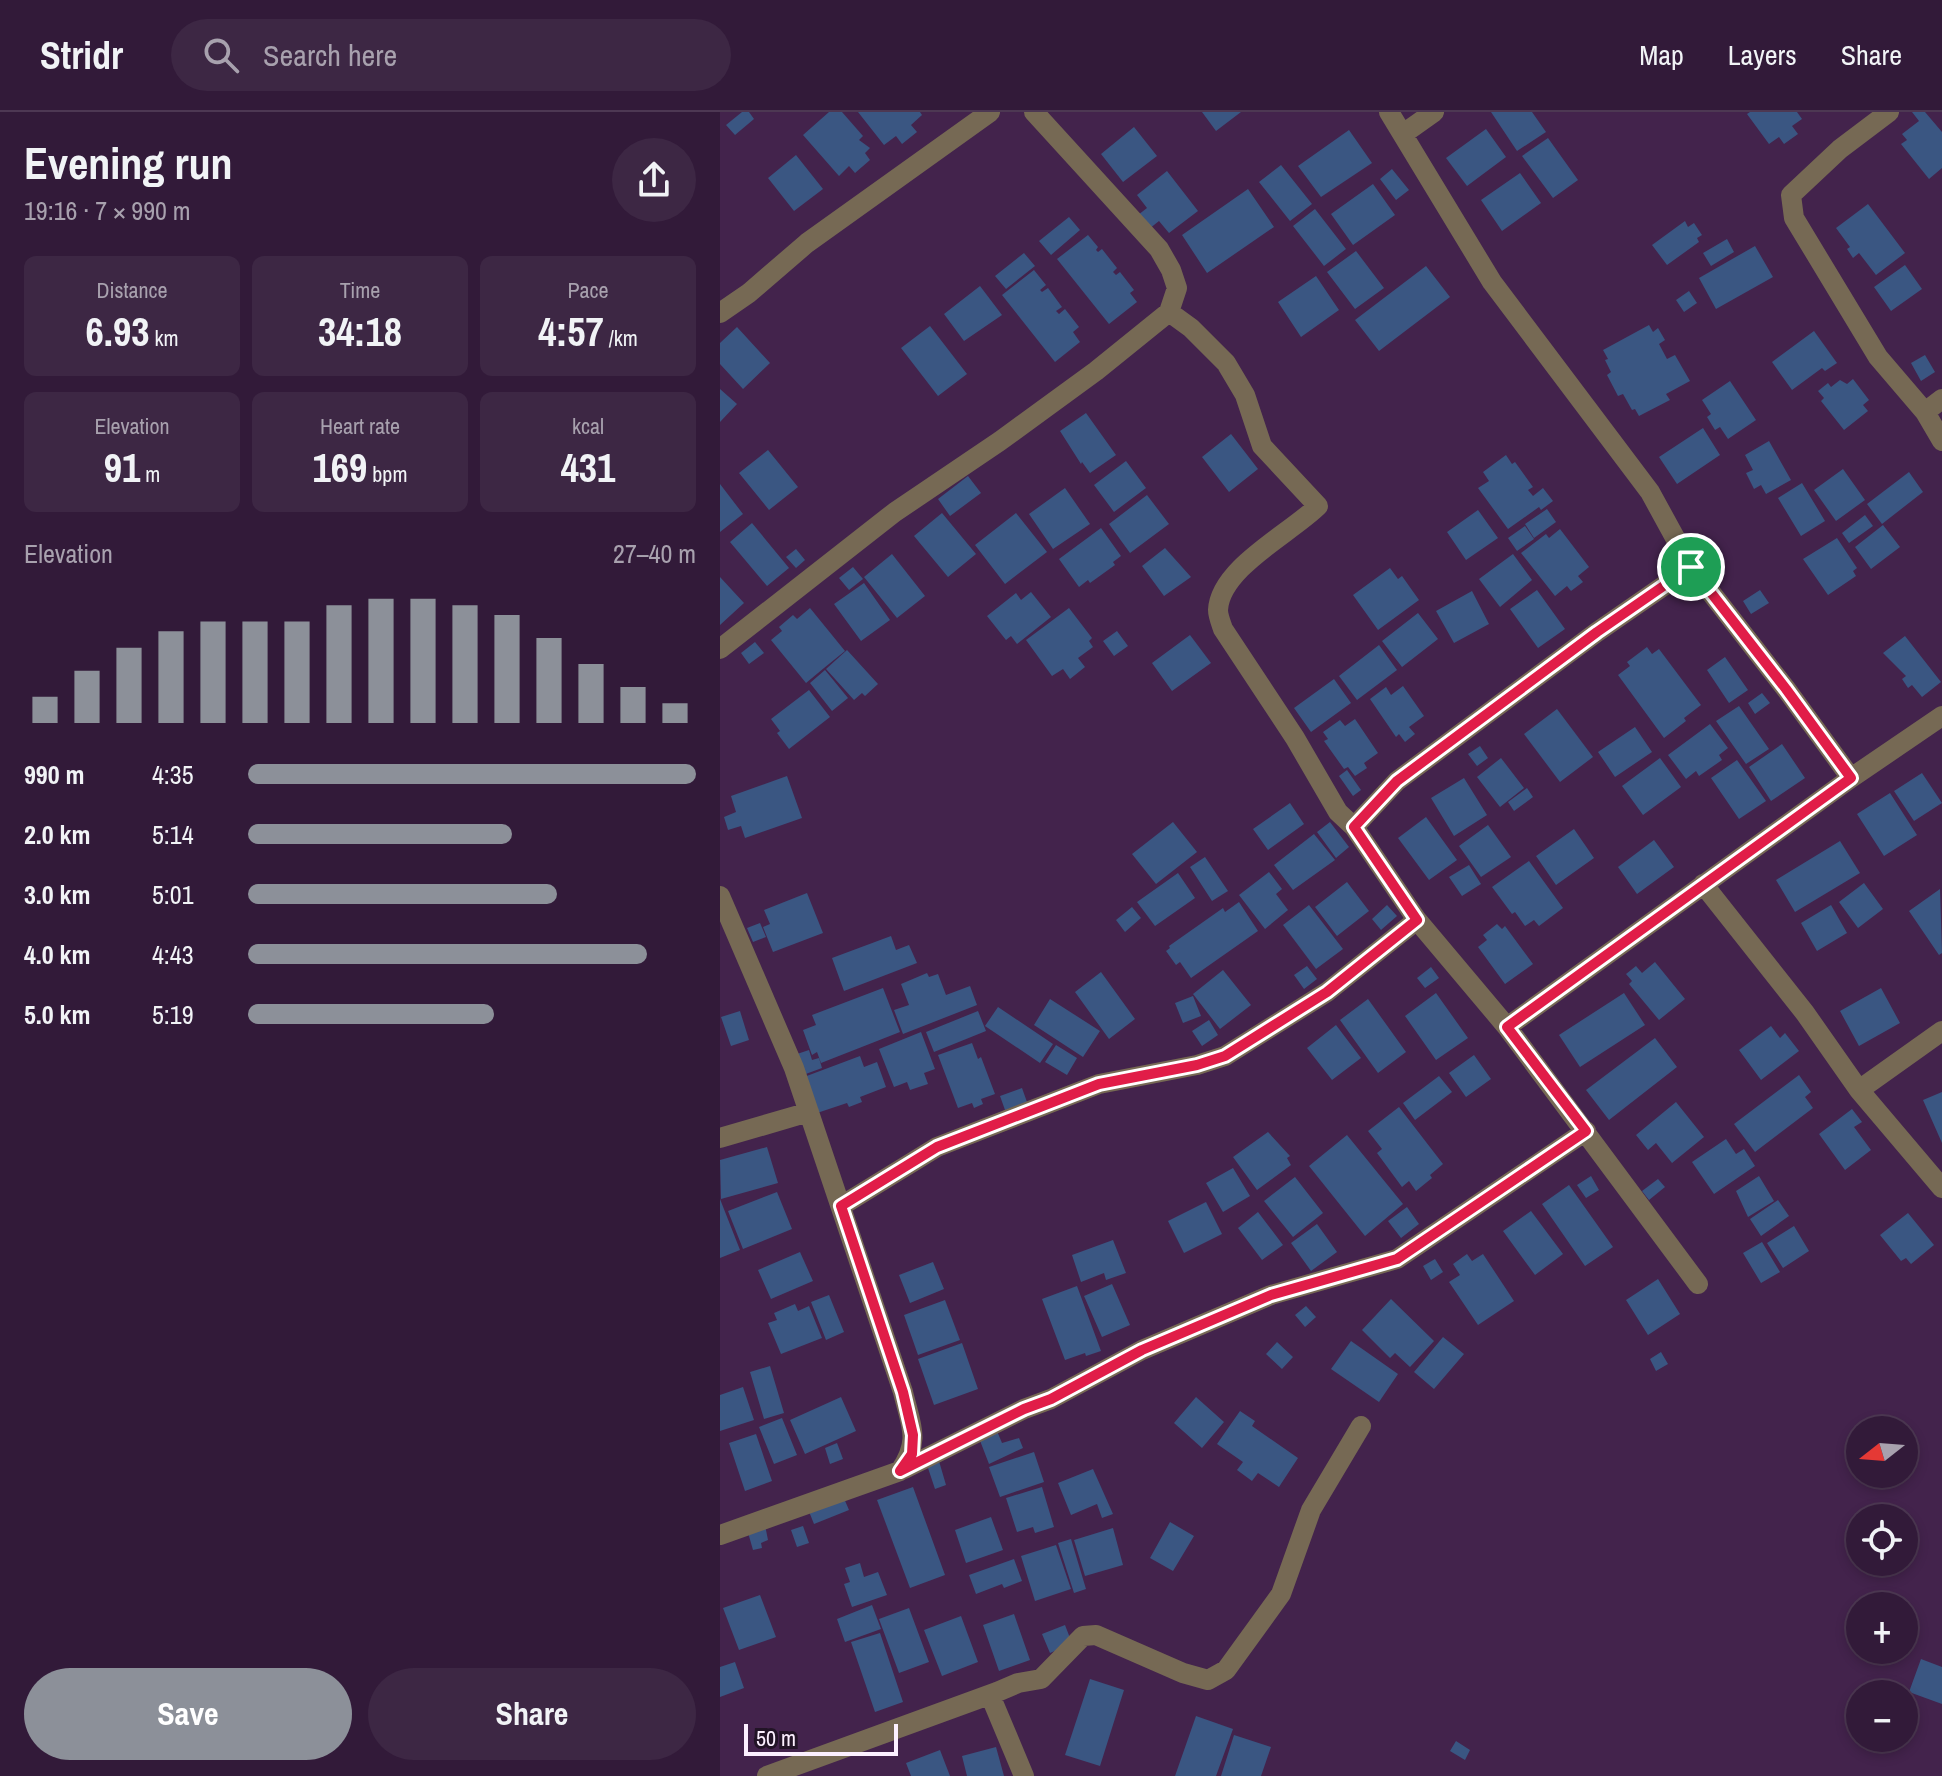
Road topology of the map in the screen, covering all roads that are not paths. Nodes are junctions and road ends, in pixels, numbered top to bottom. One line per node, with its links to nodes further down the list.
1 (990, 112): 8 (street)
2 (1034, 112): 7 (street)
3 (1389, 112): 6 (street)
4 (1434, 112): 6 (street)
5 (1889, 112): 10 (street)
6 (1403, 134): 12 (street)
7 (1169, 312): 13 (street); 16 (street)
8 (720, 313)
9 (1942, 399): 10 (street)
10 (1925, 412): 11 (street)
11 (1942, 441)
12 (1691, 567): 15 (street); 16 (street)
13 (720, 649)
14 (1942, 716): 15 (street)
15 (1851, 778): 17 (street)
16 (1354, 827): 19 (street)
17 (1703, 884): 20 (street); 22 (street)
18 (720, 896): 23 (street)
19 (1417, 920): 20 (street); 27 (street)
20 (1507, 1027): 24 (street)
21 (1942, 1031): 22 (street)
22 (1859, 1090): 26 (street)
23 (809, 1112): 25 (street); 27 (street)
24 (1586, 1131): 28 (street); 30 (street)
25 (720, 1138)
26 (1942, 1188)
27 (841, 1206): 30 (street)
28 (1698, 1284)
29 (1361, 1426): 32 (street)
30 (900, 1471): 31 (street)
31 (720, 1535)
32 (990, 1695): 33 (street); 34 (street)
33 (767, 1776)
34 (1024, 1776)

